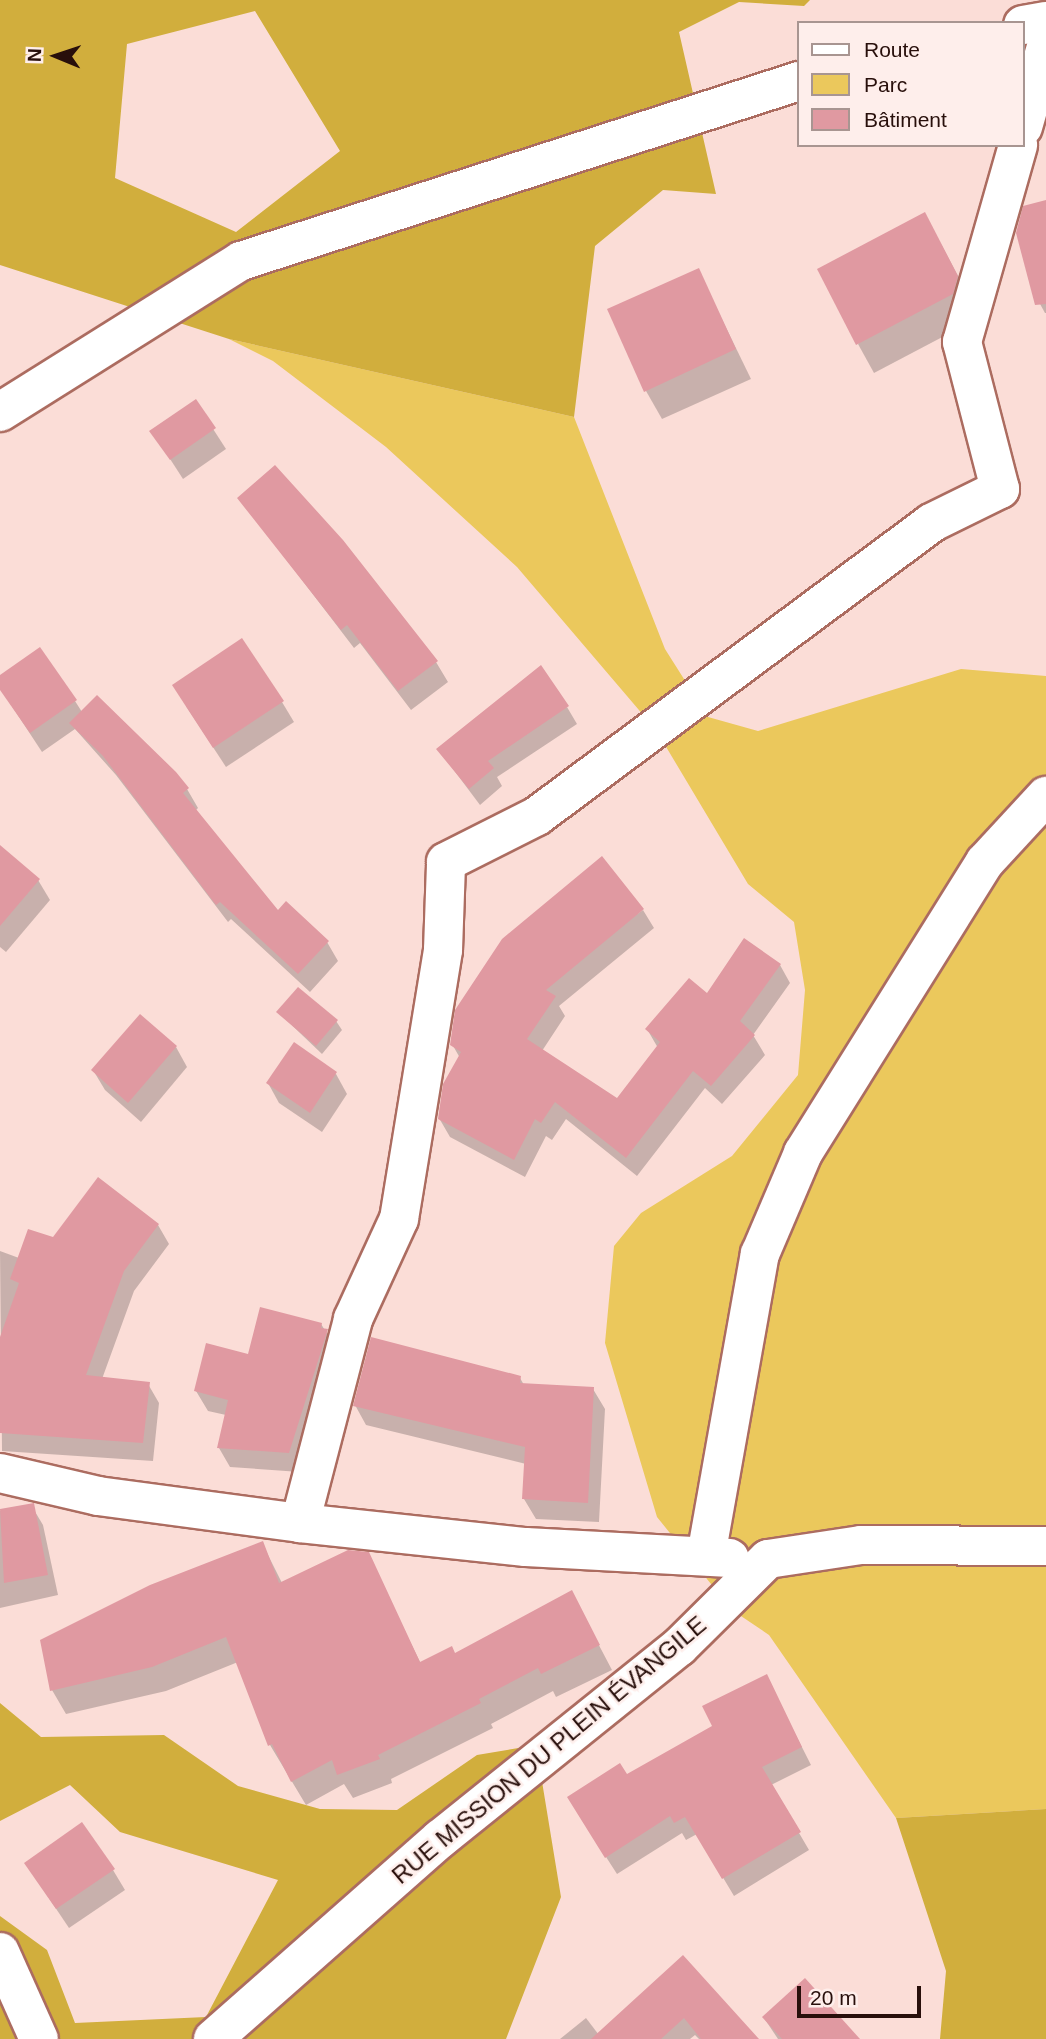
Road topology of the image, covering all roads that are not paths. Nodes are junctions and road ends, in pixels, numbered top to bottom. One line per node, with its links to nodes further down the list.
1 (1046, 21): 2 (street)
2 (1025, 25)
3 (1046, 47): 5 (street)
4 (797, 82): 7 (street)
5 (1025, 120)
6 (1017, 147): 10 (street)
7 (0, 412)
8 (1046, 796): 12 (street)
9 (0, 1473): 10 (street)
10 (300, 1523): 12 (street)
11 (1046, 1546): 13 (street)
12 (706, 1556): 13 (street)
13 (768, 1559): 16 (street, RUE MISSION DU PLEIN ÉVANGILE)
14 (0, 1952): 15 (street)
15 (39, 2039)
16 (213, 2039)

